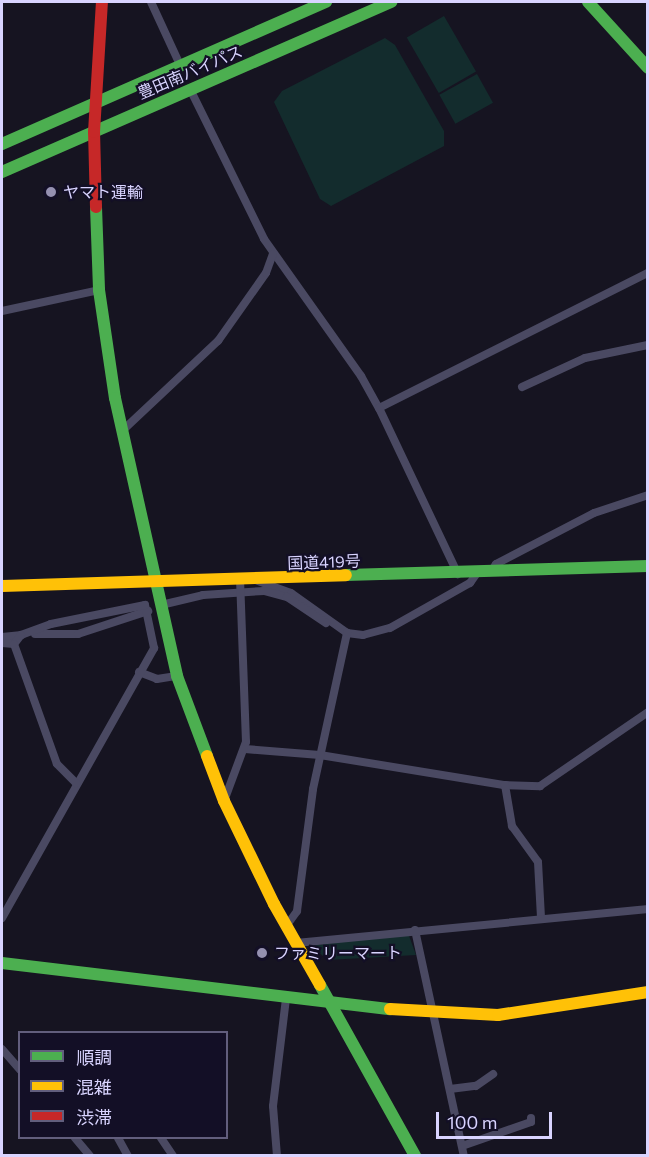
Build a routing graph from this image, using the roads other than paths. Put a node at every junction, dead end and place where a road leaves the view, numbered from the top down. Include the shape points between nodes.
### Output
1 (102, 2) edge
2 (151, 2) edge
3 (326, 2) edge
4 (392, 2) edge
5 (588, 2) edge
6 (181, 67) junction
7 (648, 68) edge
8 (190, 89) junction
9 (99, 102) junction
10 (94, 132) junction
11 (2, 144) edge
12 (2, 172) edge
13 (273, 254) junction
14 (648, 273) edge
15 (99, 290) junction
16 (2, 311) edge
17 (648, 345) edge
18 (522, 387) dead end
19 (379, 408) junction
20 (122, 431) junction
21 (648, 495) edge
22 (648, 566) edge
23 (483, 573) junction
24 (458, 574) junction
25 (257, 580) junction
26 (154, 584) junction
27 (2, 586) edge
28 (241, 586) junction
29 (161, 605) junction
30 (148, 611) junction
31 (21, 635) junction
32 (346, 636) junction
33 (2, 637) edge
34 (2, 643) edge
35 (14, 644) junction
36 (139, 672) junction
37 (177, 676) junction
38 (648, 712) edge
39 (245, 749) junction
40 (320, 755) junction
41 (76, 783) junction
42 (505, 785) junction
43 (224, 801) junction
44 (648, 909) edge
45 (541, 917) junction
46 (2, 918) edge
47 (287, 925) junction
48 (415, 930) junction
49 (296, 943) junction
50 (2, 963) edge
51 (648, 992) edge
52 (286, 998) junction
53 (328, 1003) junction
54 (435, 1014) junction
55 (2, 1048) edge
56 (18, 1068) edge
57 (493, 1074) dead end
58 (450, 1089) junction
59 (531, 1118) dead end
60 (77, 1139) edge
61 (119, 1139) edge
62 (162, 1139) edge
63 (462, 1146) junction
64 (90, 1155) edge
65 (128, 1155) edge
66 (172, 1155) edge
67 (277, 1155) edge
68 (415, 1155) edge
69 (464, 1155) edge

1 - 9 main road
2 - 6 street
3 - 6 main road, 豊田南バイパス
4 - 8 main road, 豊田南バイパス
5 - 7 main road
6 - 9 main road, 豊田南バイパス
8 - 10 main road, 豊田南バイパス
8 - 13 street
9 - 10 main road
9 - 11 main road, 豊田南バイパス
10 - 12 main road, 豊田南バイパス
10 - 15 main road
13 - 19 street via 361,376
13 - 20 street via 266,273 218,341
14 - 19 street
15 - 16 street
15 - 20 main road
17 - 18 street via 596,354
19 - 24 street
20 - 26 main road
21 - 23 street via 594,513
22 - 23 main road, 国道419号
23 - 24 main road, 国道419号
23 - 32 street via 390,628
24 - 25 main road, 国道419号
25 - 28 main road, 国道419号
25 - 32 street via 291,593
26 - 27 main road, 国道419号 via 59,582
26 - 28 main road, 国道419号
26 - 29 main road
28 - 29 street
28 - 32 street via 287,597
28 - 39 street
29 - 37 main road
30 - 31 street via 78,634
30 - 31 street via 146,605 51,624
30 - 36 street via 155,642
31 - 33 street
31 - 35 street
32 - 40 street
34 - 35 street
35 - 41 street via 57,764
36 - 37 street via 157,680
36 - 41 street
37 - 43 main road
38 - 42 street via 548,783
39 - 40 street
39 - 43 street
40 - 42 street
40 - 47 street via 297,911
41 - 46 street
42 - 45 street via 512,826 538,862
43 - 47 main road
44 - 45 street
45 - 48 street
47 - 49 main road
48 - 49 street
48 - 54 street
49 - 53 main road
50 - 52 main road
51 - 54 main road via 498,1015
52 - 53 main road
52 - 67 street via 273,1106
53 - 54 main road
53 - 68 main road
54 - 58 street
55 - 56 street
57 - 58 street via 476,1086
58 - 63 street
59 - 63 street via 531,1122
60 - 64 street
61 - 65 street
62 - 66 street
63 - 69 street

